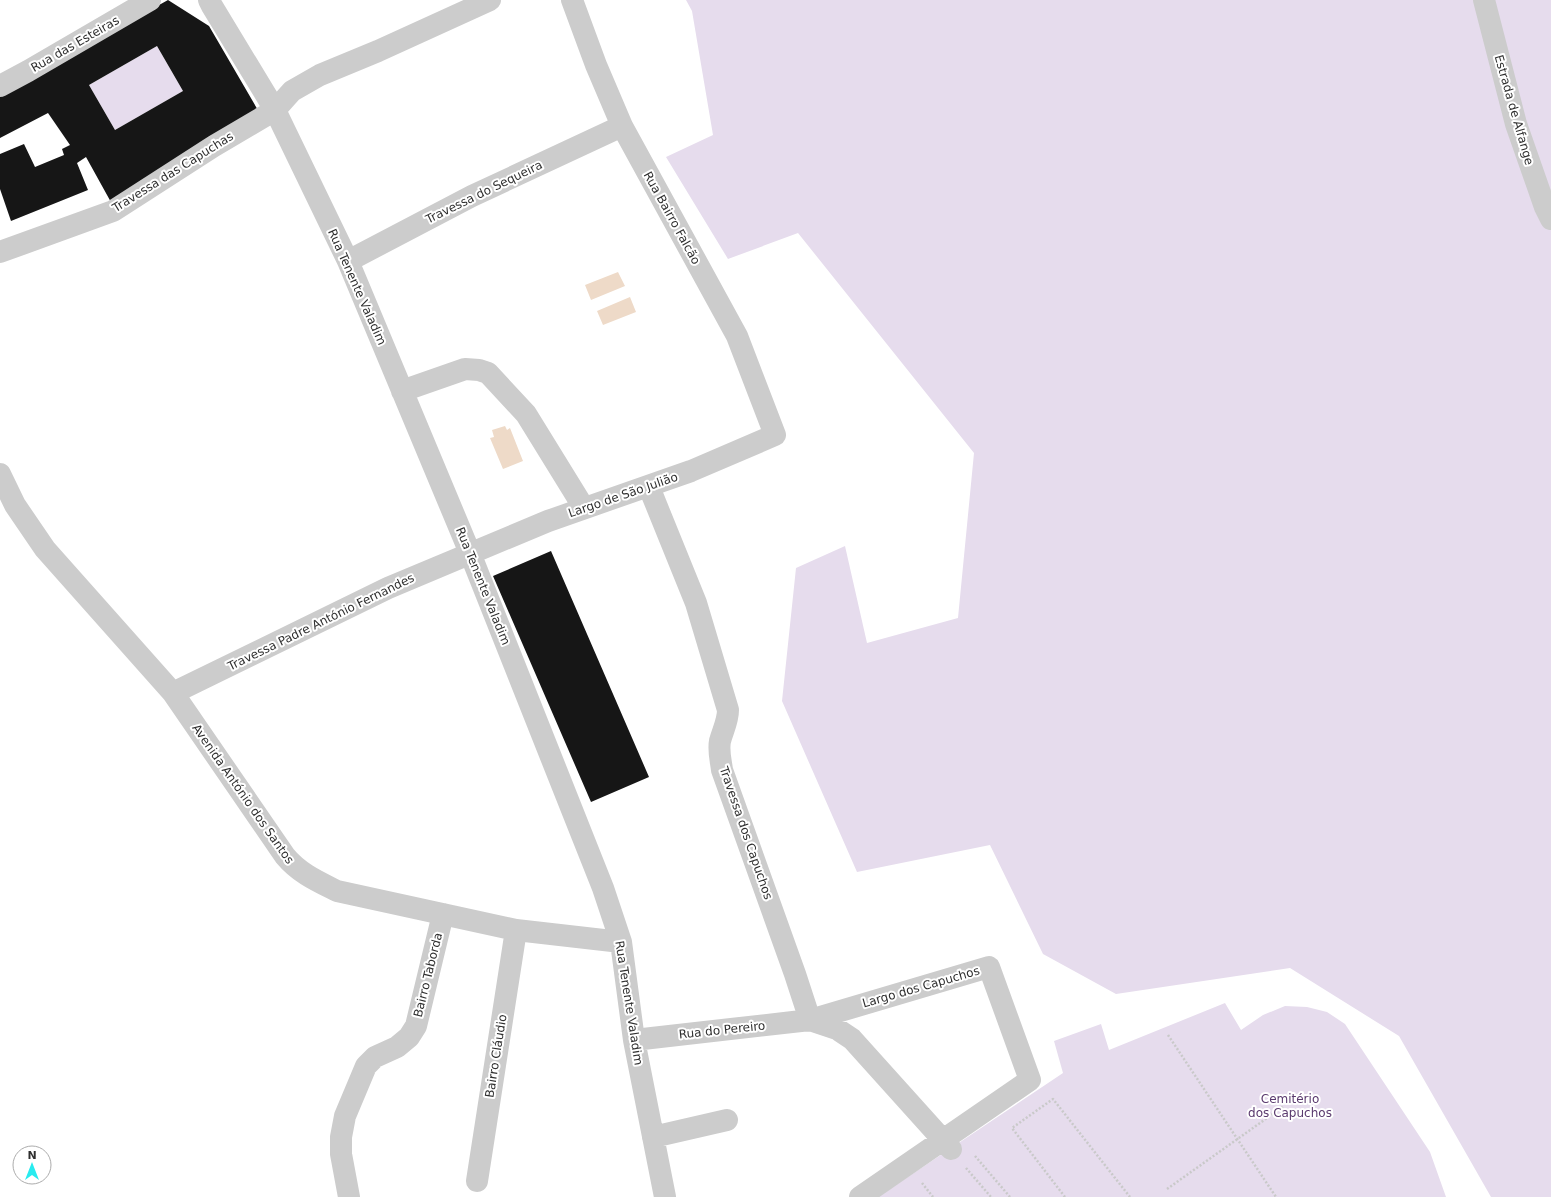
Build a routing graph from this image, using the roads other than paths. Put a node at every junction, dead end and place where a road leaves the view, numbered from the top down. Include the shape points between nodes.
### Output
1 (150, 0) edge
2 (490, 0) edge
3 (572, 0) edge
4 (1484, 0) edge
5 (204, 2) edge
6 (0, 86) edge
7 (275, 110) junction
8 (622, 126) junction
9 (1551, 218) edge
10 (0, 252) edge
11 (348, 261) junction
12 (402, 391) junction
13 (775, 435) joint
14 (0, 474) edge
15 (649, 487) junction
16 (584, 508) junction
17 (470, 553) junction
18 (173, 693) junction
19 (443, 914) junction
20 (516, 930) junction
21 (621, 942) junction
22 (810, 1020) junction
23 (634, 1040) junction
24 (726, 1120) dead end
25 (653, 1137) junction
26 (955, 1146) junction
27 (477, 1181) dead end
28 (665, 1194) edge
29 (349, 1197) edge
30 (860, 1197) edge

1 - 6 street, Rua das Esteiras
2 - 7 street, Travessa das Capuchas via 320,75 292,91
3 - 8 street, Rua Bairro Falcão
4 - 9 street, Estrada de Alfange via 1516,124
5 - 7 street, Rua Tenente Valadim
7 - 10 street, Travessa das Capuchas via 113,211
7 - 11 street, Rua Tenente Valadim
8 - 11 street, Travessa do Sequeira via 472,196
8 - 13 street, Rua Bairro Falcão via 737,336
11 - 12 street, Rua Tenente Valadim
12 - 16 street via 465,369 488,372 526,414
12 - 17 street, Rua Tenente Valadim
13 - 15 street, Largo de São Julião
14 - 18 street, Avenida António dos Santos via 14,505 45,549
15 - 16 street, Largo de São Julião
15 - 22 street, Travessa dos Capuchos via 696,603 728,710 727,723 720,741 722,770
16 - 17 street, Largo de São Julião
17 - 18 street, Travessa Padre António Fernandes via 388,588
17 - 21 street, Rua Tenente Valadim via 603,888
18 - 19 street, Avenida António dos Santos via 294,867 337,890
19 - 20 street, Avenida António dos Santos
19 - 29 street, Bairro Taborda via 416,1026 397,1047 375,1057 366,1066 345,1116 341,1154
20 - 21 street, Avenida António dos Santos
20 - 27 street, Bairro Cláudio
21 - 23 street, Rua Tenente Valadim
22 - 23 street, Rua do Pereiro
22 - 26 street via 837,1029 852,1039
22 - 26 street, Largo dos Capuchos via 989,967 1030,1080
23 - 25 street, Rua Tenente Valadim
24 - 25 street
25 - 28 street, Rua Tenente Valadim
26 - 30 street, Largo dos Capuchos

